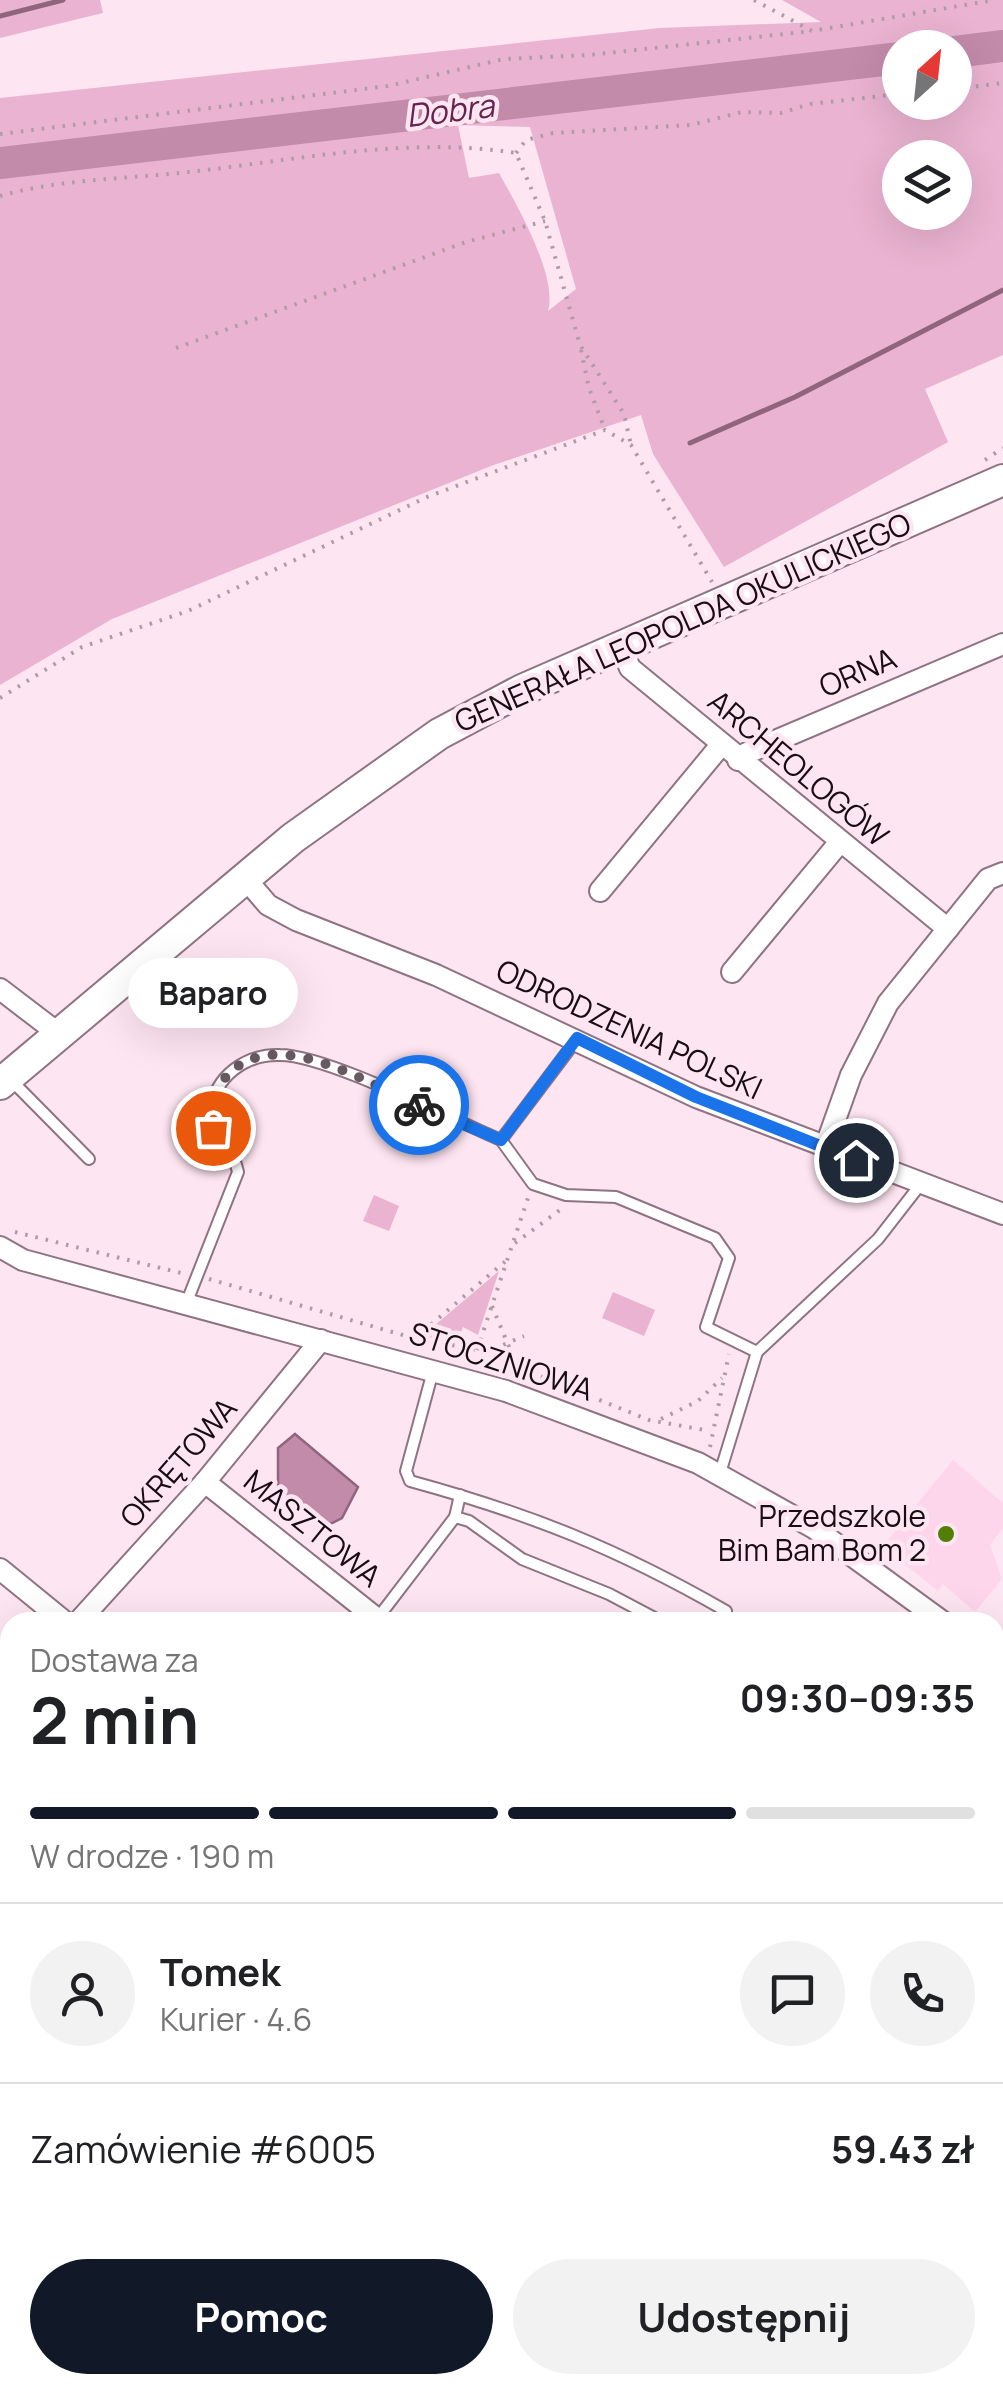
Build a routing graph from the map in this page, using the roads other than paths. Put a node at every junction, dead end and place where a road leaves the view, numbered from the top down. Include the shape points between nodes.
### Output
1 (1003, 480) edge
2 (1003, 644) edge
3 (621, 647) junction
4 (721, 745) junction
5 (738, 760) junction
6 (839, 843) junction
7 (1003, 873) edge
8 (244, 877) junction
9 (600, 891) dead end
10 (948, 930) junction
11 (732, 972) dead end
12 (0, 989) edge
13 (59, 1034) junction
14 (577, 1038) junction
15 (4, 1080) edge
16 (501, 1140) junction
17 (824, 1148) junction
18 (89, 1159) dead end
19 (920, 1185) junction
20 (1003, 1214) edge
21 (1, 1242) edge
22 (186, 1304) junction
23 (321, 1340) junction
24 (757, 1352) junction
25 (433, 1370) junction
26 (722, 1468) junction
27 (205, 1482) junction
28 (460, 1495) junction
29 (455, 1517) junction
30 (0, 1570) edge
31 (52, 1612) edge
32 (87, 1612) edge
33 (368, 1612) edge
34 (386, 1612) edge
35 (643, 1612) edge
36 (725, 1612) edge
37 (929, 1612) edge

1 - 3 street, GENERAŁA LEOPOLDA OKULICKIEGO
2 - 5 street, ORNA
3 - 4 street, ARCHEOLOGÓW via 630,668
3 - 8 street, GENERAŁA LEOPOLDA OKULICKIEGO via 439,734
4 - 5 street, ARCHEOLOGÓW
4 - 9 street
5 - 6 street, ARCHEOLOGÓW
6 - 10 street, ARCHEOLOGÓW
6 - 11 street
7 - 10 street via 988,880
8 - 13 street, GENERAŁA LEOPOLDA OKULICKIEGO
8 - 14 street, ODRODZENIA POLSKI via 268,905 296,920
10 - 17 street via 878,1020
12 - 13 street
13 - 15 street, GENERAŁA LEOPOLDA OKULICKIEGO
14 - 16 lane
14 - 17 street, ODRODZENIA POLSKI via 696,1097
15 - 18 lane
16 - 22 lane via 312,1061 280,1054 248,1061 225,1078 214,1097 213,1128 238,1172
16 - 24 lane via 533,1184 566,1195 616,1197 716,1238 730,1258 706,1326
17 - 19 street, ODRODZENIA POLSKI
19 - 20 street, ODRODZENIA POLSKI
19 - 24 lane via 878,1239
21 - 22 street, STOCZNIOWA via 23,1260
22 - 23 street, STOCZNIOWA
23 - 25 street, STOCZNIOWA
23 - 27 street, OKRĘTOWA
24 - 26 lane
25 - 26 street, STOCZNIOWA
25 - 28 lane via 406,1471 410,1481
26 - 37 street, STOCZNIOWA
27 - 32 street, OKRĘTOWA
27 - 33 street, MASZTOWA
28 - 29 lane
28 - 36 lane via 635,1559
29 - 34 lane
29 - 35 lane via 522,1560
30 - 31 street

